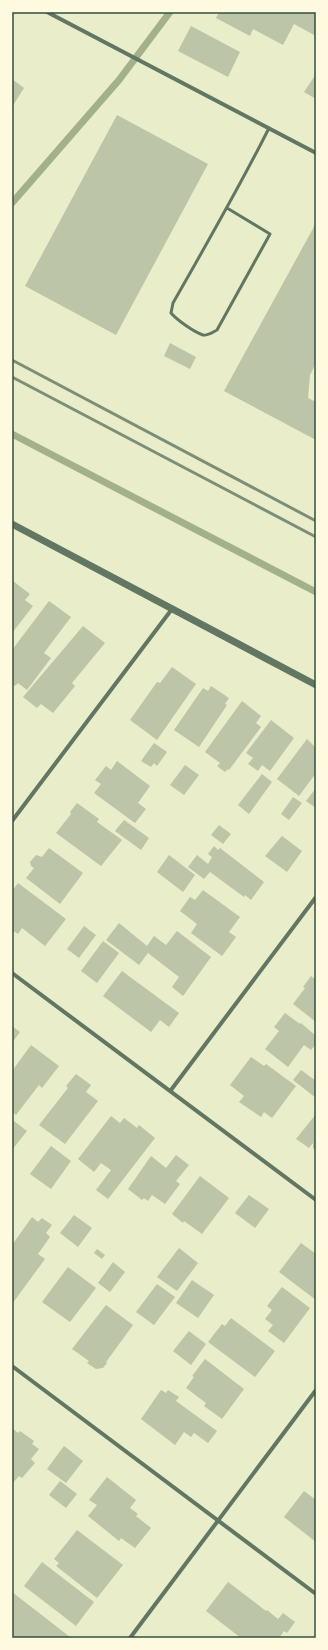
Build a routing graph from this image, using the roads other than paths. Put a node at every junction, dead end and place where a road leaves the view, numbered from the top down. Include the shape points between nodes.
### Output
1 (47, 12) edge
2 (269, 128) junction
3 (316, 153) edge
4 (227, 208) junction
5 (12, 524) edge
6 (172, 609) junction
7 (316, 685) edge
8 (12, 821) edge
9 (316, 897) edge
10 (12, 972) edge
11 (171, 1090) junction
12 (316, 1200) edge
13 (12, 1366) edge
14 (316, 1390) edge
15 (219, 1521) junction
16 (316, 1594) edge
17 (130, 1638) edge

1 - 2 street
2 - 3 street
2 - 4 lane
4 - 4 lane via 173,303 171,313 176,319 204,335 218,330 270,234
5 - 6 street
6 - 7 street
6 - 8 street
9 - 11 street
10 - 11 street
11 - 12 street
13 - 15 street
14 - 15 street
15 - 16 street
15 - 17 street

